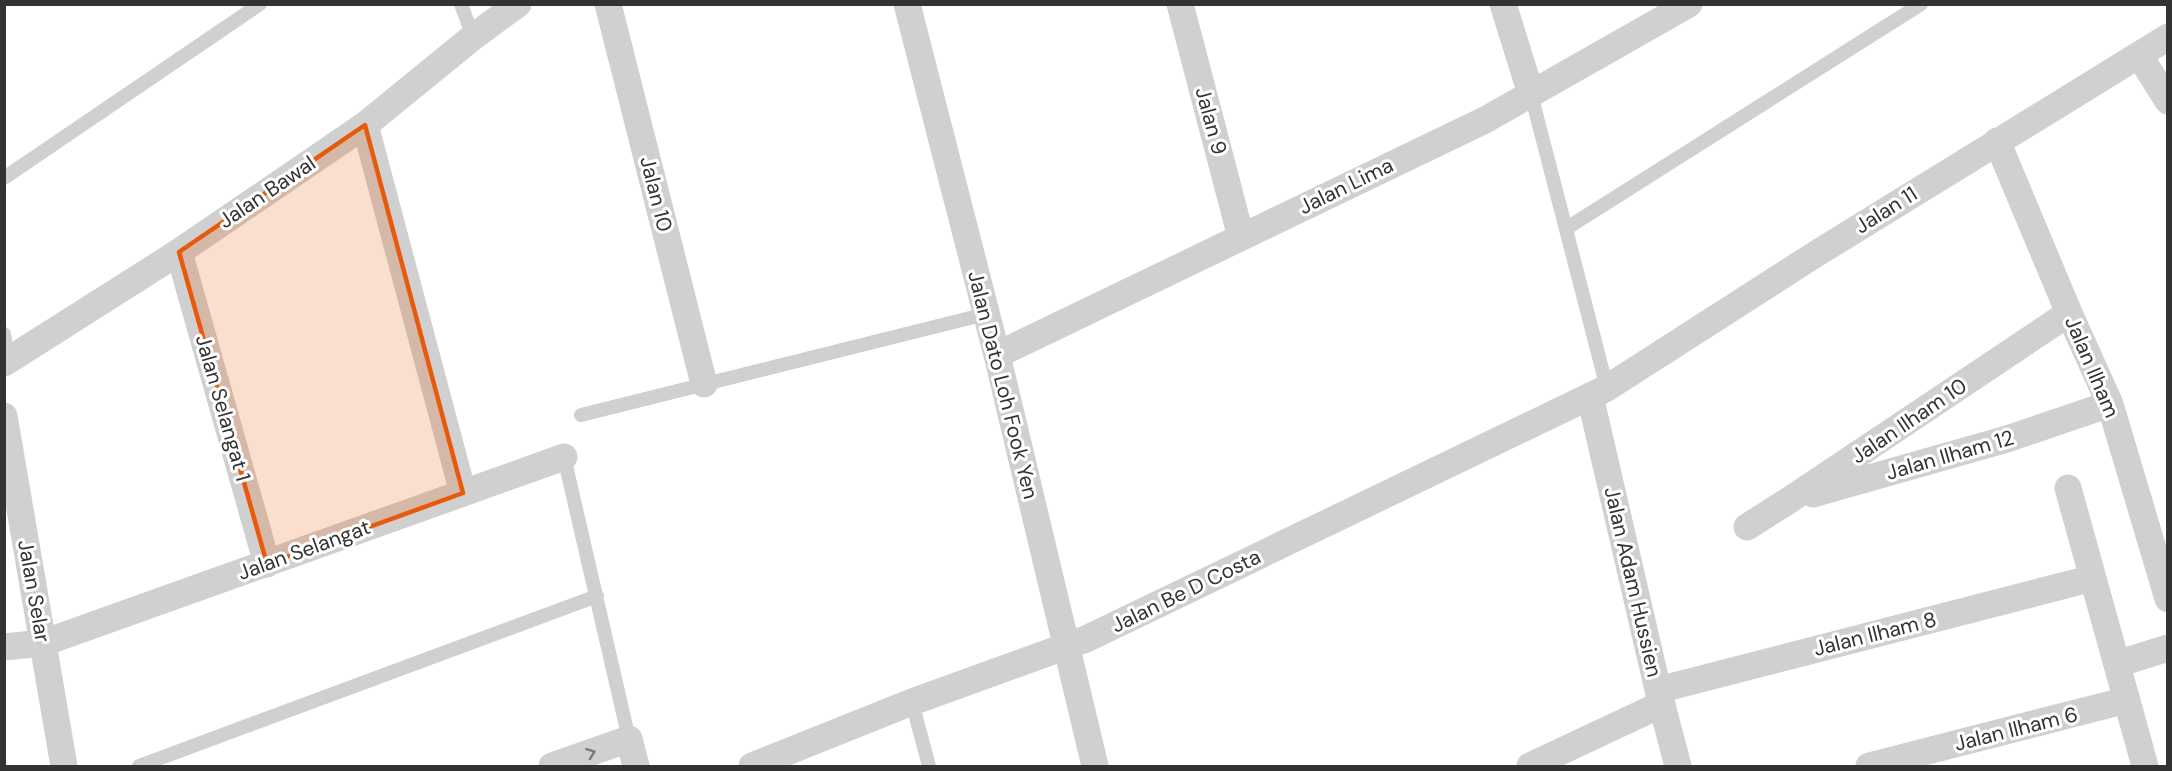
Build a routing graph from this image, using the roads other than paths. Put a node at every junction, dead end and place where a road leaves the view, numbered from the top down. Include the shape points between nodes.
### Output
1 (260, 4) edge
2 (461, 4) edge
3 (518, 4) edge
4 (608, 4) edge
5 (907, 4) edge
6 (1180, 4) edge
7 (1503, 4) edge
8 (1689, 4) edge
9 (1921, 4) edge
10 (473, 37) junction
11 (2168, 37) edge
12 (2139, 55) junction
13 (1531, 94) junction
14 (2168, 101) edge
15 (365, 125) junction
16 (1997, 141) junction
17 (4, 178) edge
18 (1567, 228) junction
19 (1241, 237) junction
20 (179, 252) junction
21 (2069, 313) junction
22 (986, 314) junction
23 (6, 352) edge
24 (997, 356) junction
25 (704, 384) junction
26 (1599, 392) junction
27 (2110, 404) junction
28 (581, 415) dead end
29 (4, 416) edge
30 (564, 457) joint
31 (2068, 488) dead end
32 (463, 493) junction
33 (1788, 501) junction
34 (1747, 527) dead end
35 (267, 564) junction
36 (2093, 578) junction
37 (597, 596) junction
38 (2168, 598) edge
39 (43, 643) junction
40 (1065, 646) junction
41 (4, 647) edge
42 (2168, 648) edge
43 (2117, 664) junction
44 (1660, 697) junction
45 (2127, 700) junction
46 (912, 702) junction
47 (630, 739) junction
48 (793, 759) edge
49 (64, 766) edge
50 (139, 766) edge
51 (552, 766) edge
52 (636, 766) edge
53 (752, 766) edge
54 (929, 766) edge
55 (1095, 766) edge
56 (1530, 766) edge
57 (1678, 766) edge
58 (1869, 766) edge
59 (2145, 766) edge

1 - 17 lane
2 - 10 lane
3 - 10 street, Jalan Bawal
4 - 25 street, Jalan 10
5 - 22 street, Jalan Dato Loh Fook Yen
6 - 19 street, Jalan 9
7 - 13 street
8 - 13 street, Jalan Lima
9 - 18 lane
10 - 15 street, Jalan Bawal
11 - 12 street, Jalan 11
12 - 14 street
12 - 16 street, Jalan 11
13 - 18 lane
13 - 19 street, Jalan Lima
15 - 20 street, Jalan Bawal
15 - 32 street
16 - 21 street, Jalan Ilham
16 - 26 street, Jalan 11
18 - 26 lane
19 - 24 street, Jalan Lima
20 - 23 street, Jalan Bawal
20 - 35 street, Jalan Selangat 1
21 - 27 street, Jalan Ilham
21 - 33 street, Jalan Ilham 10
22 - 24 street, Jalan Dato Loh Fook Yen
22 - 25 lane
24 - 40 street, Jalan Dato Loh Fook Yen
25 - 28 lane
26 - 40 street, Jalan Be D Costa
26 - 44 street, Jalan Adam Hussien
27 - 33 street, Jalan Ilham 12 via 2007,439
27 - 38 street, Jalan Ilham
29 - 39 street, Jalan Selar
30 - 32 street, Jalan Selangat
30 - 37 lane
31 - 36 street
32 - 35 street, Jalan Selangat
33 - 34 street, Jalan Ilham 10
35 - 39 street, Jalan Selangat
36 - 43 street
36 - 44 street, Jalan Ilham 8
37 - 47 lane
37 - 50 lane
39 - 41 street, Jalan Selangat
39 - 49 street, Jalan Selar
40 - 46 street, Jalan Be D Costa
40 - 55 street, Jalan Dato Loh Fook Yen
42 - 43 street
43 - 45 street
44 - 56 street, Jalan Ilham 8
44 - 57 street, Jalan Adam Hussien
45 - 58 street, Jalan Ilham 6
45 - 59 street
46 - 48 street, Jalan Be D Costa
46 - 54 lane
51 -> 47 street
47 - 52 street
48 - 53 street, Jalan Be D Costa

